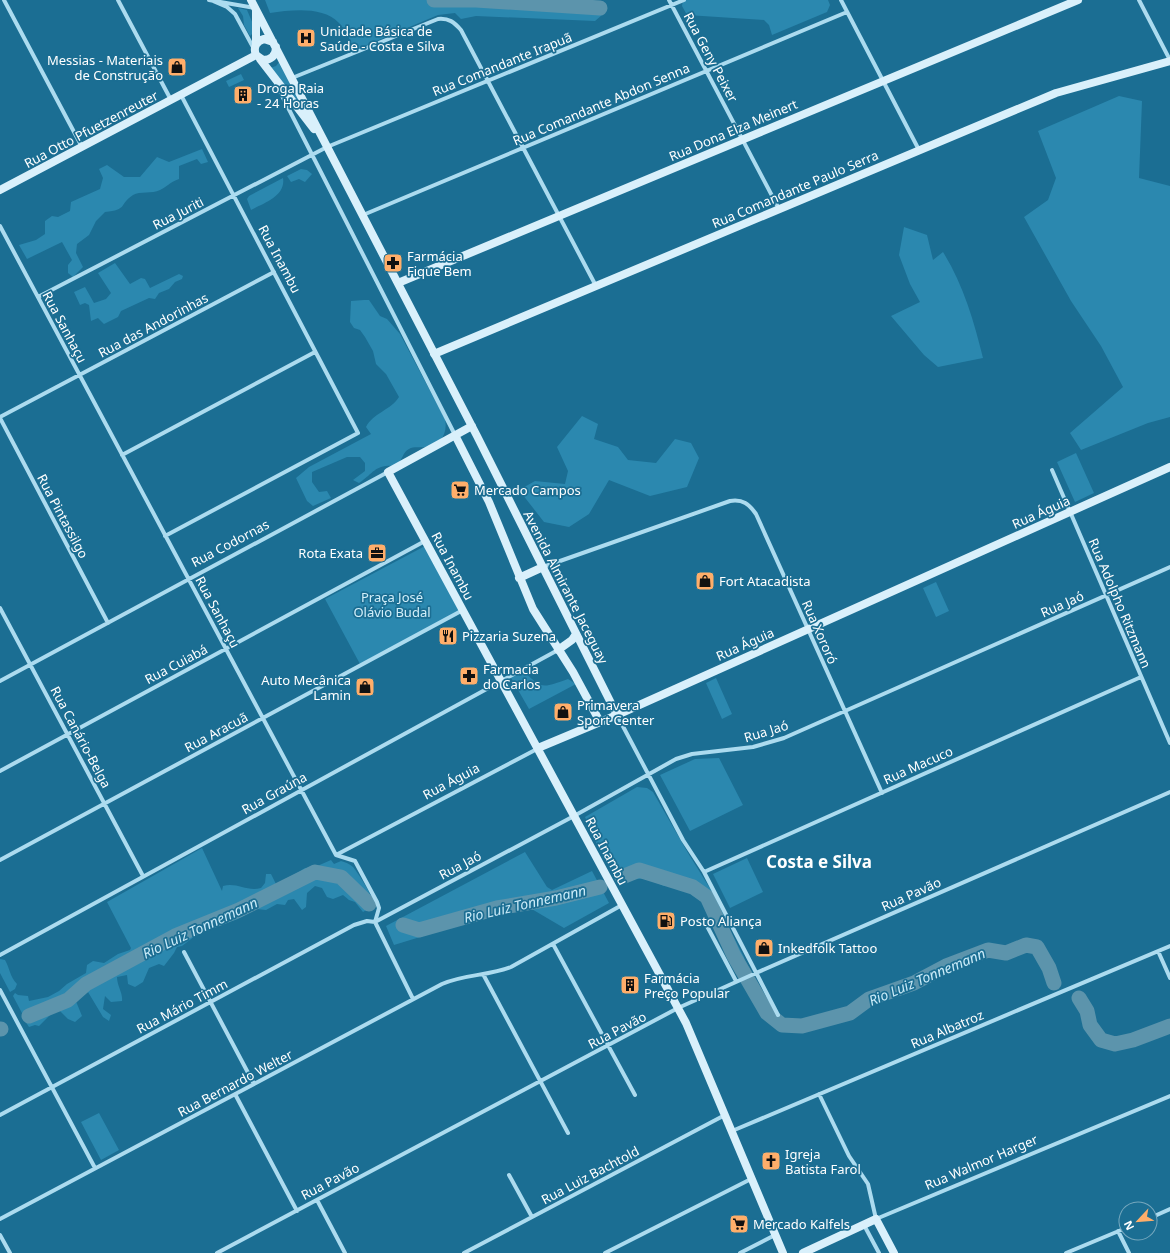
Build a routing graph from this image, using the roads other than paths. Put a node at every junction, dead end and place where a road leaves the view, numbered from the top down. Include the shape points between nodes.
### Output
1 (4, 0) edge
2 (118, 0) edge
3 (252, 0) edge
4 (670, 0) edge
5 (684, 0) edge
6 (841, 0) edge
7 (1078, 0) edge
8 (1139, 0) edge
9 (211, 1) edge
10 (672, 5) junction
11 (256, 8) junction
12 (847, 12) junction
13 (274, 45) junction
14 (257, 52) junction
15 (1170, 60) edge
16 (706, 71) junction
17 (270, 73) junction
18 (292, 78) junction
19 (488, 81) junction
20 (883, 81) junction
21 (181, 95) junction
22 (171, 100) junction
23 (742, 140) junction
24 (82, 147) junction
25 (327, 147) junction
26 (523, 148) junction
27 (919, 150) junction
28 (312, 155) junction
29 (0, 190) edge
30 (233, 196) junction
31 (779, 209) junction
32 (362, 215) junction
33 (559, 216) junction
34 (0, 226) edge
35 (274, 272) junction
36 (398, 283) junction
37 (596, 286) junction
38 (38, 297) junction
39 (315, 352) junction
40 (434, 354) junction
41 (80, 375) junction
42 (0, 417) edge
43 (472, 426) junction
44 (455, 435) junction
45 (122, 455) junction
46 (1170, 467) edge
47 (1052, 470) dead end
48 (388, 472) junction
49 (1070, 512) junction
50 (166, 536) junction
51 (425, 541) junction
52 (543, 567) junction
53 (1170, 567) edge
54 (519, 578) junction
55 (189, 579) junction
56 (1106, 595) junction
57 (0, 608) edge
58 (463, 610) junction
59 (108, 622) junction
60 (808, 630) junction
61 (576, 634) junction
62 (226, 648) junction
63 (558, 650) junction
64 (30, 664) junction
65 (1141, 677) junction
66 (0, 680) edge
67 (501, 680) junction
68 (844, 711) junction
69 (618, 715) junction
70 (263, 718) junction
71 (600, 722) junction
72 (67, 734) junction
73 (1170, 744) edge
74 (538, 748) junction
75 (0, 771) edge
76 (648, 774) junction
77 (301, 790) junction
78 (1170, 792) edge
79 (882, 793) junction
80 (105, 804) junction
81 (574, 816) junction
82 (336, 855) junction
83 (0, 860) edge
84 (704, 872) junction
85 (144, 876) junction
86 (623, 905) junction
87 (375, 922) junction
88 (707, 926) dead end
89 (553, 944) junction
90 (1170, 946) edge
91 (1158, 951) junction
92 (184, 952) dead end
93 (0, 955) edge
94 (754, 973) junction
95 (483, 974) junction
96 (1170, 978) edge
97 (736, 981) junction
98 (0, 990) edge
99 (413, 999) junction
100 (210, 1002) junction
101 (678, 1008) junction
102 (778, 1015) dead end
103 (608, 1046) junction
104 (540, 1082) junction
105 (254, 1084) junction
106 (52, 1087) junction
107 (235, 1094) junction
108 (819, 1094) junction
109 (635, 1095) dead end
110 (1170, 1096) edge
111 (0, 1115) edge
112 (726, 1115) junction
113 (732, 1131) junction
114 (568, 1133) dead end
115 (95, 1168) junction
116 (510, 1175) dead end
117 (752, 1178) junction
118 (316, 1200) junction
119 (1170, 1209) edge
120 (297, 1210) junction
121 (1158, 1214) edge
122 (532, 1217) junction
123 (0, 1219) edge
124 (876, 1220) junction
125 (864, 1225) junction
126 (1118, 1231) edge
127 (0, 1235) edge
128 (776, 1235) junction
129 (1123, 1241) edge
130 (467, 1252) edge
131 (10, 1253) edge
132 (217, 1253) edge
133 (345, 1253) edge
134 (605, 1253) edge
135 (740, 1253) edge
136 (784, 1253) edge
137 (803, 1253) edge
138 (879, 1253) edge
139 (894, 1253) edge
140 (1066, 1253) edge
141 (1129, 1253) edge

1 - 24 street
2 - 22 street
3 - 11 street, Avenida Almirante Jaceguay
4 - 10 street, Rua Geny Peixer
5 - 10 street, Rua Comandante Irapuã
6 - 12 street
7 - 20 street, Rua Dona Elza Meinert
8 - 15 street
9 - 11 street
9 - 14 street, Avenida Almirante Jaceguay via 235,14
10 - 16 street, Rua Geny Peixer
10 - 19 street, Rua Comandante Irapuã
11 - 13 street, Avenida Almirante Jaceguay
11 - 14 street
12 - 16 street, Rua Comandante Abdon Senna
12 - 20 street
13 - 14 street via 264,39
13 - 14 street, Rua Otto Pfuetzenreuter via 273,57 267,60
13 - 18 street, Avenida Almirante Jaceguay
14 - 17 street, Avenida Almirante Jaceguay
14 - 21 street, Rua Otto Pfuetzenreuter
15 - 27 street, Rua Comandante Paulo Serra via 1056,93
16 - 23 street, Rua Geny Peixer
16 - 26 street, Rua Comandante Abdon Senna
17 - 25 street, Avenida Almirante Jaceguay
17 - 28 street, Avenida Almirante Jaceguay
18 - 19 street via 438,19 450,20 461,30
18 - 25 street, Avenida Almirante Jaceguay
19 - 25 street, Rua Comandante Irapuã
19 - 26 street
20 - 23 street, Rua Dona Elza Meinert
20 - 27 street
21 - 22 street, Rua Otto Pfuetzenreuter
21 - 30 street, Rua Inambu
22 - 24 street, Rua Otto Pfuetzenreuter
23 - 31 street, Rua Geny Peixer
23 - 33 street, Rua Dona Elza Meinert
24 - 29 street, Rua Otto Pfuetzenreuter
25 - 28 street, Rua Juriti
25 - 32 street, Avenida Almirante Jaceguay
26 - 32 street, Rua Comandante Abdon Senna
26 - 33 street
27 - 31 street, Rua Comandante Paulo Serra
28 - 30 street, Rua Juriti
28 - 44 street, Avenida Almirante Jaceguay
30 - 35 street, Rua Inambu
30 - 38 street, Rua Juriti
31 - 37 street, Rua Comandante Paulo Serra
32 - 36 street, Avenida Almirante Jaceguay
33 - 36 street, Rua Dona Elza Meinert
33 - 37 street
34 - 38 street, Rua Sanhaçu
35 - 39 street, Rua Inambu
35 - 41 street, Rua das Andorinhas
36 - 40 street, Avenida Almirante Jaceguay
37 - 40 street, Rua Comandante Paulo Serra
38 - 41 street, Rua Sanhaçu
39 - 45 street
39 - 50 street, Rua Inambu via 358,433
40 - 43 street, Avenida Almirante Jaceguay
41 - 42 street, Rua das Andorinhas
41 - 45 street, Rua Sanhaçu
42 - 59 street, Rua Pintassilgo
43 - 44 street, Rua Codornas
43 - 52 street, Avenida Almirante Jaceguay
44 - 48 street, Rua Codornas
44 - 54 street, Avenida Almirante Jaceguay via 489,502
45 - 50 street, Rua Sanhaçu
46 - 49 street, Rua Águia
47 - 49 street, Rua Adolpho Ritzmann
48 - 51 street, Rua Inambu
48 - 55 street, Rua Codornas
49 - 56 street, Rua Adolpho Ritzmann
49 - 60 street, Rua Águia
50 - 55 street, Rua Sanhaçu
51 - 58 street, Rua Inambu
51 - 62 street, Rua Cuiabá
52 - 54 street
52 - 60 street, Rua Xororó via 730,501 742,501 756,514
52 - 61 street, Avenida Almirante Jaceguay
53 - 56 street, Rua Jaó
54 - 63 street, Avenida Almirante Jaceguay via 533,609
55 - 59 street, Rua Codornas
55 - 62 street, Rua Sanhaçu
56 - 65 street, Rua Adolpho Ritzmann
56 - 68 street, Rua Jaó
57 - 64 street, Rua Canário-Belga
58 - 67 street, Rua Inambu
58 - 70 street, Rua Aracuã
59 - 64 street, Rua Codornas
60 - 68 street, Rua Xororó
60 - 69 street, Rua Águia
61 - 63 street
61 - 69 street, Avenida Almirante Jaceguay
62 - 70 street, Rua Sanhaçu
62 - 72 street, Rua Cuiabá
63 - 67 street, Rua Graúna
63 - 71 street, Avenida Almirante Jaceguay
64 - 66 street, Rua Codornas
64 - 72 street, Rua Canário-Belga
65 - 73 street, Rua Adolpho Ritzmann
65 - 79 street, Rua Macuco
67 - 74 street, Rua Inambu
67 - 77 street, Rua Graúna
68 - 76 street, Rua Jaó via 769,743 684,755
68 - 79 street, Rua Xororó
69 - 71 street, Rua Águia
69 - 76 street, Avenida Almirante Jaceguay
70 - 77 street, Rua Sanhaçu
70 - 80 street, Rua Aracuã
71 - 74 street, Rua Águia
72 - 75 street, Rua Cuiabá
72 - 80 street, Rua Canário-Belga
74 - 81 street, Rua Inambu
74 - 82 street, Rua Águia
76 - 81 street, Rua Jaó
76 - 84 street, Avenida Almirante Jaceguay via 683,840
77 - 82 street, Rua Sanhaçu
77 - 85 street, Rua Graúna
78 - 94 street, Rua Pavão
79 - 84 street, Rua Macuco
80 - 83 street, Rua Aracuã
80 - 85 street, Rua Canário-Belga
81 - 86 street, Rua Inambu
81 - 87 street, Rua Jaó
82 - 87 street via 350,858 360,867 377,902 378,913
84 - 94 street, Avenida Almirante Jaceguay
85 - 93 street, Rua Graúna
86 - 89 street
86 - 101 street, Rua Inambu
87 - 99 street
87 - 100 street, Rua Mário Timm via 367,921 354,925
88 - 97 street
89 - 95 street via 511,967
89 - 103 street
90 - 91 street, Rua Albatroz
91 - 96 street
91 - 108 street, Rua Albatroz
92 - 100 street
94 - 97 street, Rua Pavão
94 - 102 street, Avenida Almirante Jaceguay
95 - 99 street, Rua Bernardo Welter via 452,979
95 - 104 street
97 - 101 street, Rua Pavão
98 - 106 street
99 - 105 street, Rua Bernardo Welter
100 - 105 street
100 - 106 street, Rua Mário Timm
101 - 103 street, Rua Pavão
101 - 112 street, Rua Inambu
103 - 104 street, Rua Pavão
103 - 109 street
104 - 114 street
104 - 118 street, Rua Pavão
105 - 107 street, Rua Bernardo Welter
106 - 111 street, Rua Mário Timm
106 - 115 street
107 - 115 street, Rua Bernardo Welter
107 - 120 street
108 - 113 street, Rua Albatroz
108 - 124 street via 845,1150 868,1184
110 - 124 street, Rua Walmor Harger
112 - 113 street, Rua Inambu
112 - 122 street, Rua Luiz Bachtold
113 - 117 street, Rua Inambu
115 - 123 street, Rua Bernardo Welter
116 - 122 street
117 - 128 street, Rua Inambu
117 - 134 street
118 - 120 street, Rua Pavão
118 - 133 street
119 - 121 street
120 - 132 street, Rua Pavão
122 - 130 street, Rua Luiz Bachtold
124 - 125 street, Rua Walmor Harger
124 - 139 street
125 - 137 street, Rua Walmor Harger
125 - 138 street
126 - 140 street
127 - 131 street
128 - 135 street
128 - 136 street, Rua Inambu
129 - 141 street

